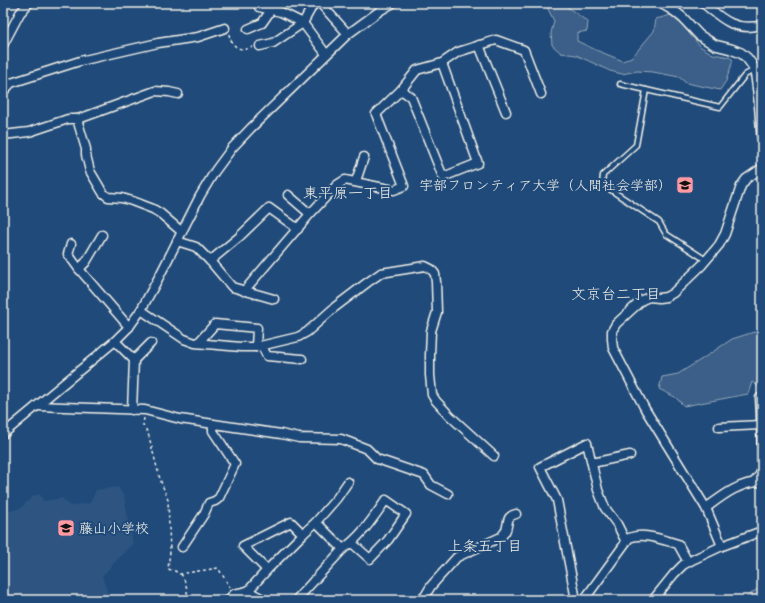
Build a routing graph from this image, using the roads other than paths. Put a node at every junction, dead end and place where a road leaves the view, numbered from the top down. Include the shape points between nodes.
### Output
1 (29, 3) edge
2 (314, 3) edge
3 (320, 3) edge
4 (393, 3) edge
5 (661, 3) edge
6 (703, 3) edge
7 (260, 7) dead end
8 (271, 10) junction
9 (303, 23) junction
10 (762, 25) edge
11 (225, 28) road end
12 (248, 29) dead end
13 (348, 34) junction
14 (3, 45) edge
15 (479, 45) junction
16 (260, 46) road end
17 (326, 54) junction
18 (442, 63) junction
19 (758, 68) edge
20 (620, 84) dead end
21 (401, 90) junction
22 (646, 90) junction
23 (3, 92) edge
24 (178, 94) dead end
25 (541, 94) dead end
26 (506, 112) dead end
27 (77, 119) junction
28 (3, 135) edge
29 (762, 137) edge
30 (364, 157) dead end
31 (762, 168) edge
32 (356, 181) junction
33 (288, 195) dead end
34 (310, 214) junction
35 (298, 229) junction
36 (182, 232) junction
37 (102, 235) dead end
38 (178, 241) junction
39 (71, 244) dead end
40 (706, 260) junction
41 (210, 261) junction
42 (79, 269) junction
43 (244, 291) junction
44 (274, 299) dead end
45 (141, 310) junction
46 (129, 327) junction
47 (116, 341) junction
48 (150, 343) dead end
49 (198, 343) junction
50 (259, 346) junction
51 (302, 359) dead end
52 (134, 360) junction
53 (760, 398) dead end
54 (37, 406) junction
55 (132, 410) junction
56 (213, 424) junction
57 (762, 425) edge
58 (719, 427) dead end
59 (3, 434) edge
60 (630, 455) dead end
61 (494, 456) dead end
62 (592, 463) junction
63 (348, 482) dead end
64 (759, 482) edge
65 (448, 494) dead end
66 (706, 508) junction
67 (516, 514) dead end
68 (316, 522) junction
69 (762, 531) edge
70 (303, 534) junction
71 (626, 542) junction
72 (352, 543) junction
73 (722, 546) junction
74 (182, 547) dead end
75 (343, 549) junction
76 (688, 562) junction
77 (267, 570) junction
78 (248, 591) junction
79 (425, 599) edge
80 (228, 600) edge
81 (265, 600) edge
82 (296, 600) edge
83 (576, 600) edge
84 (584, 600) edge
85 (653, 600) edge

1 - 14 street via 20,13
2 - 9 street
3 - 13 street
4 - 13 street
5 - 19 street via 683,18 699,35 715,45 741,53
6 - 10 street via 721,19 733,25
7 - 8 street
8 - 9 street
8 - 12 street via 262,23
9 - 16 street via 273,43
9 - 17 street
11 - 23 street via 198,37 158,43 80,61 11,83
13 - 17 street
15 - 18 street via 458,52
15 - 25 street via 496,40 524,50
15 - 26 street
17 - 36 street via 232,148 207,184
18 - 21 street via 417,70
18 - 21 street via 478,163 443,177 411,97
19 - 22 lane via 745,75 720,107
19 - 29 street
20 - 22 lane
21 - 32 street via 376,114 404,186 394,190
22 - 40 lane via 636,145 603,175 602,184 659,222 666,234
24 - 27 street via 155,91
27 - 28 street via 68,119 28,132
27 - 36 street via 90,171 103,193 108,197 143,204 162,214
30 - 32 street
31 - 40 street via 746,179 741,186 725,234
32 - 34 street via 345,180 337,185
33 - 34 street
34 - 35 street
35 - 41 street via 269,208
35 - 43 street
36 - 38 street
37 - 42 street
38 - 41 street via 196,247
38 - 45 street
39 - 42 street via 68,254
40 - 66 street via 673,293 666,297 649,297 642,300 616,324 612,331 612,339 613,348 645,409
41 - 43 street via 232,287
42 - 46 street
43 - 44 street
45 - 46 street
45 - 49 street via 184,338
46 - 47 street
47 - 52 street
47 - 54 street
48 - 52 street
49 - 50 street
49 - 50 street via 215,324 257,328
50 - 51 street via 267,356
50 - 61 street via 298,337 307,332 335,307 381,273 425,266 431,268 436,282 436,312 431,331 430,355 432,395 450,416
52 - 55 street
53 - 57 street
54 - 55 street
54 - 59 street
55 - 56 street via 145,410
56 - 65 street via 299,438 341,439 367,449 377,459 424,475 431,486
56 - 74 street via 213,431 236,464 219,498 209,503
57 - 58 street
57 - 64 street via 762,464
60 - 62 street
62 - 71 street via 605,508
62 - 83 street via 587,443 540,467 557,500
63 - 68 street
64 - 66 street via 740,486
66 - 73 street
67 - 79 street via 509,517 505,533 501,537 457,557 431,586
68 - 70 street
68 - 75 street
69 - 73 street
70 - 77 street
70 - 77 street via 291,522 243,546
71 - 76 street via 629,538 643,535 678,544
71 - 84 street
72 - 72 street via 386,500 406,514 388,540 370,559
72 - 75 street
73 - 76 street
75 - 82 street
76 - 85 street via 674,574
77 - 78 street
78 - 80 street via 234,594
78 - 81 street

